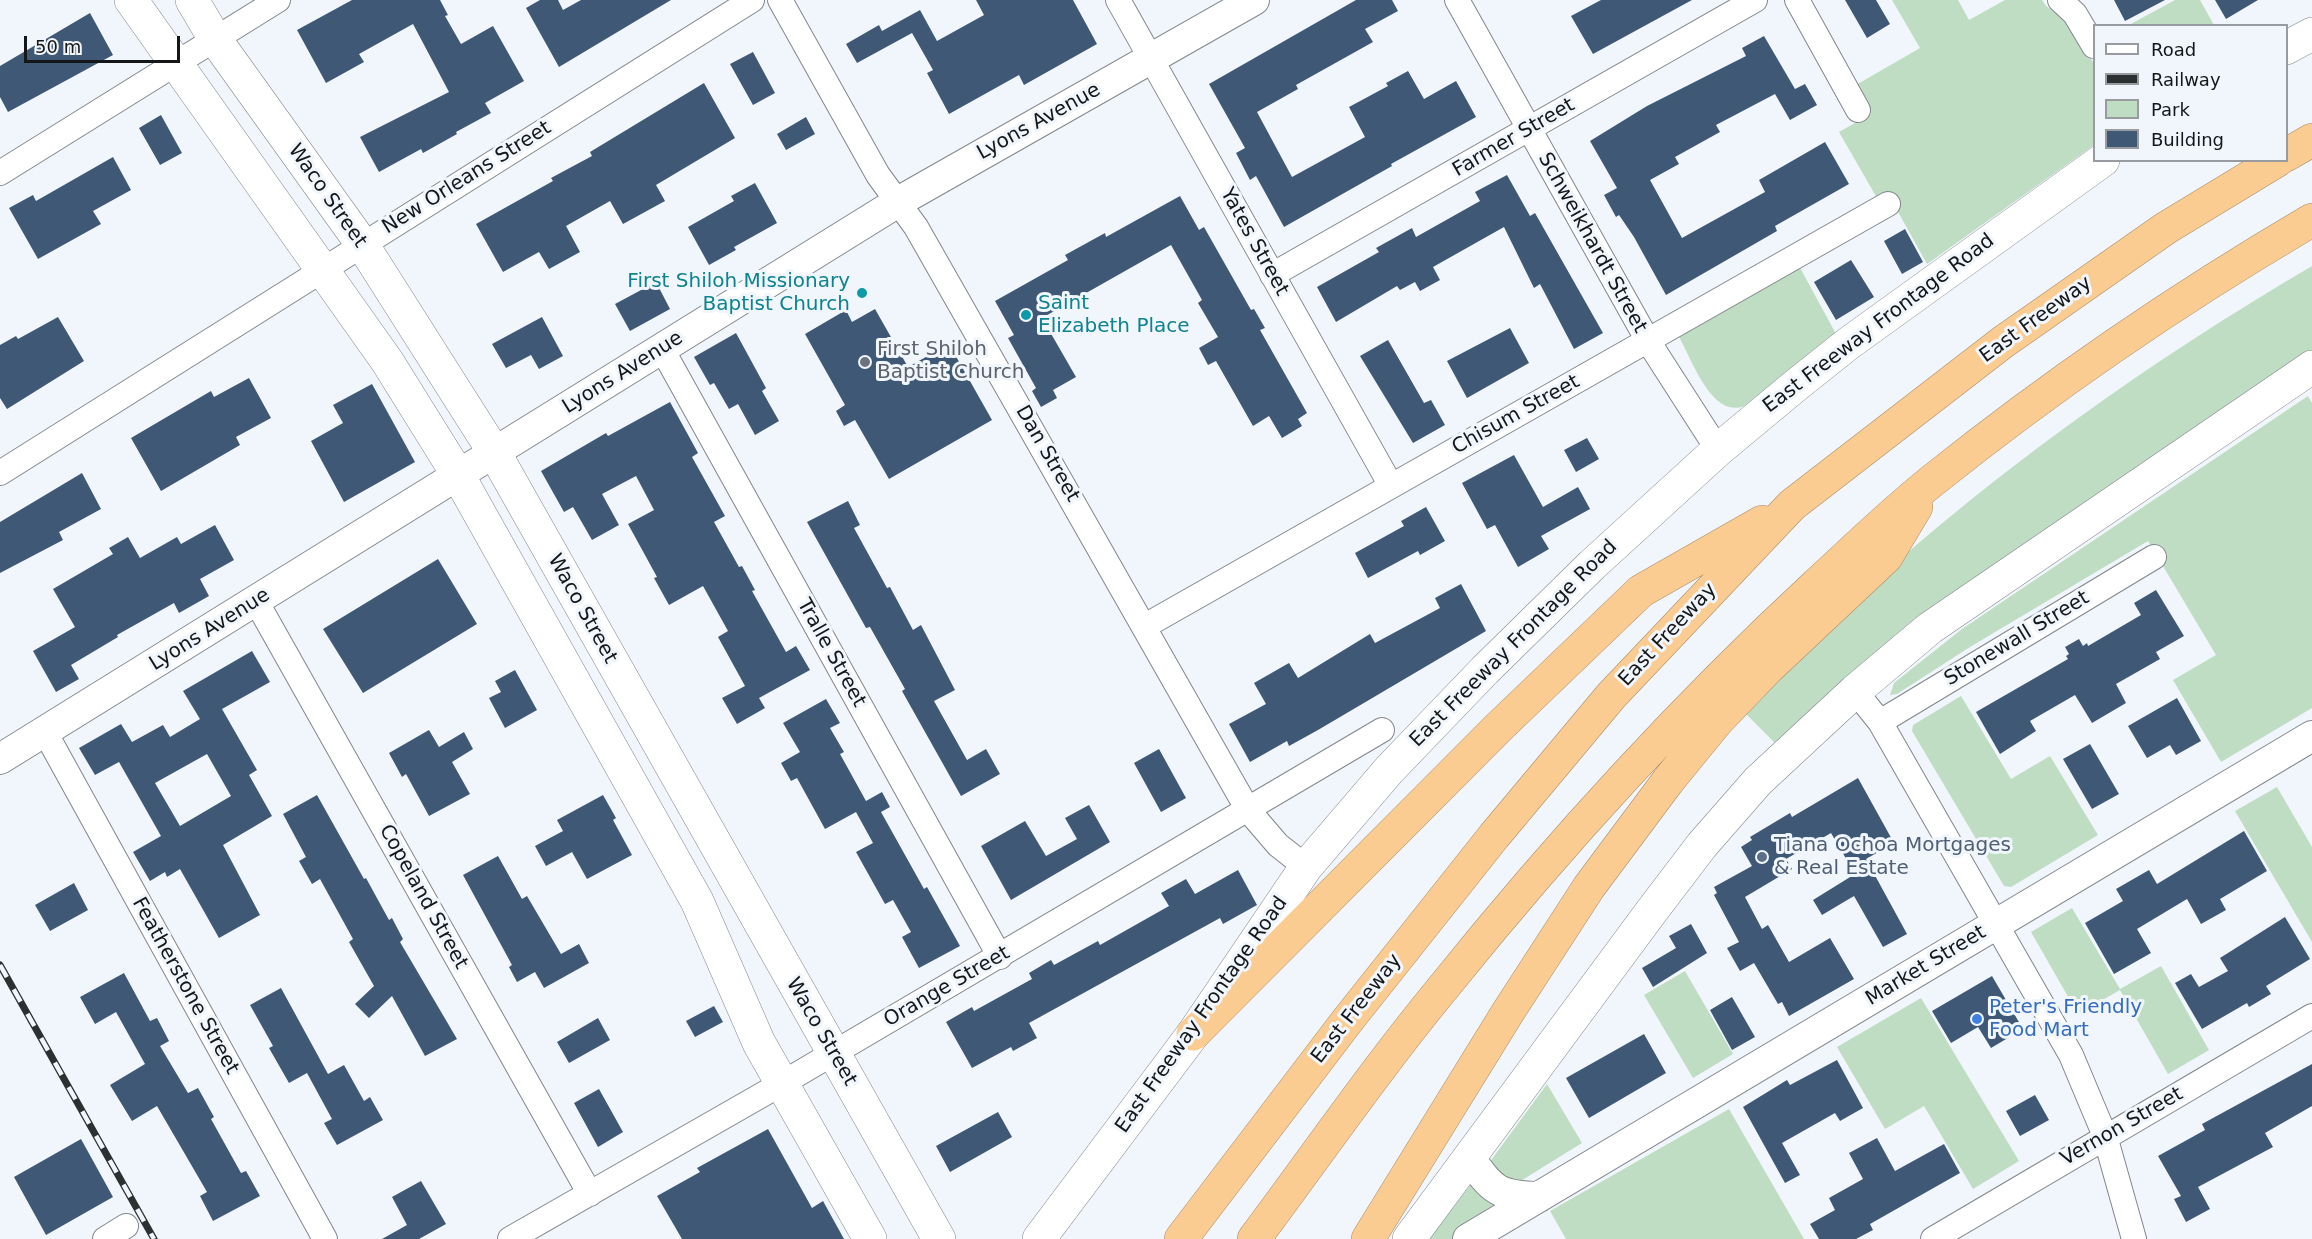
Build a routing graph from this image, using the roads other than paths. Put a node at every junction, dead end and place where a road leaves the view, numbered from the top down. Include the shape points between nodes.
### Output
1 (131, 0) edge
2 (192, 0) edge
3 (278, 0) edge
4 (752, 0) edge
5 (780, 0) edge
6 (1118, 0) edge
7 (1254, 0) edge
8 (1457, 0) edge
9 (1755, 0) edge
10 (1797, 0) edge
11 (2060, 0) edge
12 (2312, 34) edge
13 (215, 39) junction
14 (2093, 44) edge
15 (2288, 47) edge
16 (1151, 58) junction
17 (175, 64) junction
18 (1858, 110) dead end
19 (1528, 130) junction
20 (2312, 140) edge
21 (2288, 154) edge
22 (2100, 162) edge
23 (2275, 162) edge
24 (0, 173) edge
25 (898, 202) junction
26 (1888, 204) dead end
27 (2312, 220) edge
28 (362, 244) junction
29 (324, 269) junction
30 (1272, 275) junction
31 (1648, 341) junction
32 (662, 349) junction
33 (2312, 367) edge
34 (1718, 450) junction
35 (494, 452) junction
36 (0, 473) edge
37 (458, 475) junction
38 (1930, 483) junction
39 (1390, 484) junction
40 (1792, 505) junction
41 (2154, 557) dead end
42 (256, 601) junction
43 (1145, 626) junction
44 (1855, 691) junction
45 (1880, 722) junction
46 (1382, 730) dead end
47 (45, 732) junction
48 (2312, 736) edge
49 (662, 750) junction
50 (0, 759) edge
51 (624, 770) junction
52 (1248, 810) junction
53 (1306, 867) junction
54 (1996, 924) junction
55 (1000, 957) junction
56 (2312, 1016) edge
57 (1193, 1034) junction
58 (833, 1053) junction
59 (781, 1084) junction
60 (2105, 1136) junction
61 (1469, 1157) junction
62 (590, 1194) junction
63 (1539, 1197) junction
64 (126, 1226) dead end
65 (105, 1239) edge
66 (325, 1239) edge
67 (510, 1239) edge
68 (870, 1239) edge
69 (939, 1239) edge
70 (1039, 1239) edge
71 (1181, 1239) edge
72 (1254, 1239) edge
73 (1368, 1239) edge
74 (1409, 1239) edge
75 (1468, 1239) edge
76 (1933, 1239) edge
77 (2134, 1239) edge

1 - 17 main road
2 - 13 main road, Waco Street
3 - 13 street
4 - 28 street, New Orleans Street
5 - 25 street, Dan Street via 878,175
6 - 16 street, Yates Street
7 - 16 street, Lyons Avenue
8 - 19 street, Schweikhardt Street
9 - 19 street, Farmer Street
10 - 18 street
11 - 14 street via 2075,14
12 - 15 main road
13 - 17 street
13 - 28 main road, Waco Street
16 - 25 street, Lyons Avenue
16 - 30 street, Yates Street
17 - 24 street
17 - 29 main road
19 - 30 street, Farmer Street
19 - 31 street, Schweikhardt Street
20 - 21 highway
22 - 34 main road, East Freeway Frontage Road via 1849,343
23 - 40 highway, East Freeway via 2166,228 2013,335
25 - 32 street, Lyons Avenue
25 - 43 street, Dan Street via 916,226
26 - 31 street, Chisum Street
27 - 38 highway via 2133,331
28 - 29 street, New Orleans Street
28 - 35 main road, Waco Street
29 - 36 street, New Orleans Street
29 - 37 main road
30 - 39 street, Yates Street
31 - 34 street, Schweikhardt Street
31 - 39 street, Chisum Street
32 - 35 street, Lyons Avenue
32 - 55 street, Tralle Street
33 - 44 main road via 1962,605
34 - 53 main road, East Freeway Frontage Road via 1485,670 1389,770
35 - 37 street, Lyons Avenue
35 - 49 main road, Waco Street
37 - 42 street, Lyons Avenue
37 - 51 main road
38 - 72 highway via 1771,627 1624,777 1441,990
38 - 73 highway via 1886,558 1716,722 1648,807 1589,887
39 - 43 street, Chisum Street
40 - 57 highway via 1641,591 1498,727
40 - 71 highway, East Freeway via 1611,696 1501,827
41 - 45 street, Stonewall Street
42 - 47 street, Lyons Avenue
42 - 62 street, Copeland Street
43 - 52 street, Dan Street
44 - 45 street
44 - 61 main road via 1758,781 1702,845
45 - 54 street
46 - 52 street, Orange Street
47 - 50 street, Lyons Avenue
47 - 66 street, Featherstone Street
48 - 54 street, Market Street
49 - 51 main road
49 - 58 main road, Waco Street
51 - 59 main road via 697,901
52 - 53 street, Dan Street via 1278,845
52 - 55 street, Orange Street
53 - 57 main road, East Freeway Frontage Road
54 - 60 street via 2071,1055
54 - 63 street, Market Street
55 - 58 street, Orange Street
56 - 60 street, Vernon Street
57 - 70 main road, East Freeway Frontage Road
58 - 59 street, Orange Street
58 - 69 main road, Waco Street
59 - 62 street, Orange Street
59 - 68 main road
60 - 76 street, Vernon Street
60 - 77 street
61 - 63 street via 1484,1179 1502,1192
61 - 74 main road
62 - 67 street, Orange Street
63 - 75 street, Market Street
64 - 65 street

